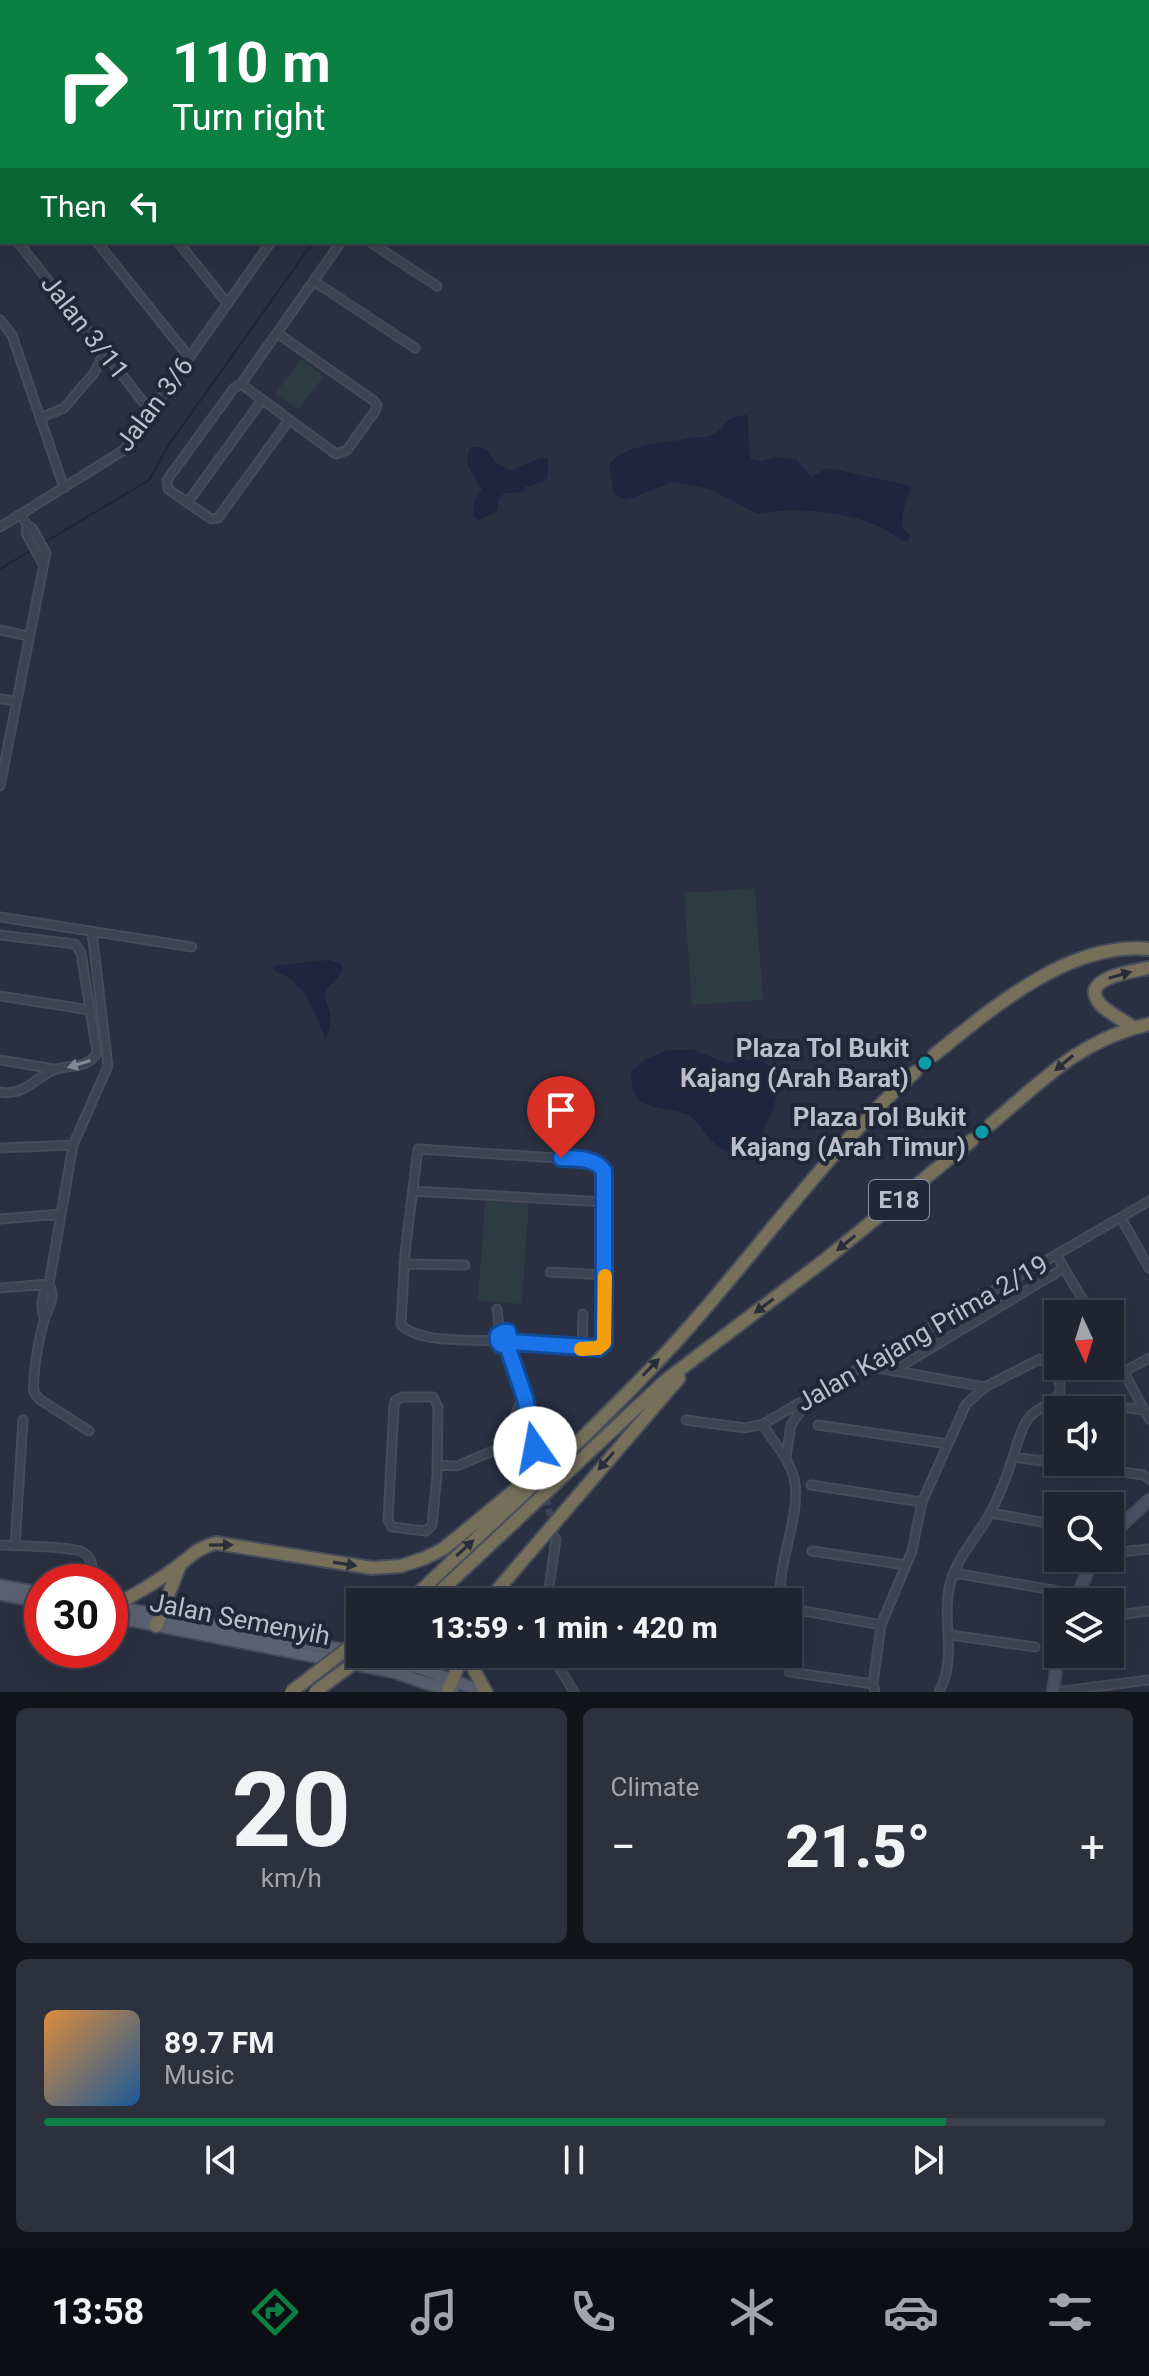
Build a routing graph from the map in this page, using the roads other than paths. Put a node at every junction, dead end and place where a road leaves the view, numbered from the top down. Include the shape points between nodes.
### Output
1 (20, 244) edge
2 (99, 244) edge
3 (180, 244) edge
4 (260, 244) edge
5 (270, 244) edge
6 (340, 244) edge
7 (373, 244) edge
8 (265, 250) junction
9 (315, 282) junction
10 (437, 286) dead end
11 (227, 303) junction
12 (0, 320) edge
13 (277, 333) junction
14 (415, 348) dead end
15 (105, 352) junction
16 (189, 357) junction
17 (241, 384) junction
18 (262, 400) junction
19 (151, 412) junction
20 (40, 418) junction
21 (289, 420) junction
22 (64, 488) junction
23 (188, 502) junction
24 (21, 515) junction
25 (0, 527) edge
26 (29, 529) junction
27 (40, 560) junction
28 (0, 630) edge
29 (28, 636) junction
30 (0, 699) edge
31 (16, 701) junction
32 (2, 766) edge
33 (0, 786) edge
34 (0, 917) edge
35 (92, 932) junction
36 (0, 935) edge
37 (192, 947) dead end
38 (1149, 949) edge
39 (1149, 968) edge
40 (0, 996) edge
41 (90, 1010) junction
42 (1149, 1024) edge
43 (1133, 1027) junction
44 (934, 1055) tunnel mouth
45 (0, 1060) edge
46 (54, 1069) junction
47 (915, 1072) tunnel mouth
48 (0, 1092) edge
49 (991, 1124) tunnel mouth
50 (972, 1140) tunnel mouth
51 (73, 1145) junction
52 (0, 1148) edge
53 (413, 1191) junction
54 (1149, 1201) edge
55 (604, 1202) junction
56 (61, 1214) junction
57 (1121, 1218) junction
58 (0, 1219) edge
59 (1057, 1256) junction
60 (404, 1264) junction
61 (465, 1265) dead end
62 (1064, 1268) junction
63 (1149, 1268) edge
64 (550, 1272) dead end
65 (605, 1275) junction
66 (49, 1284) junction
67 (0, 1288) edge
68 (1083, 1300) edge
69 (497, 1309) dead end
70 (583, 1314) dead end
71 (499, 1337) junction
72 (509, 1344) junction
73 (582, 1349) junction
74 (1149, 1358) edge
75 (694, 1360) junction
76 (867, 1366) junction
77 (893, 1371) junction
78 (1125, 1371) joint
79 (985, 1387) junction
80 (523, 1394) junction
81 (1058, 1396) edge
82 (809, 1398) junction
83 (1044, 1407) edge
84 (1124, 1407) edge
85 (1144, 1410) junction
86 (605, 1416) junction
87 (1149, 1419) edge
88 (23, 1420) dead end
89 (686, 1420) dead end
90 (763, 1424) junction
91 (818, 1425) dead end
92 (89, 1431) dead end
93 (533, 1434) junction
94 (948, 1444) junction
95 (503, 1446) junction
96 (786, 1457) junction
97 (1013, 1457) junction
98 (437, 1465) junction
99 (1149, 1479) edge
100 (811, 1485) dead end
101 (1149, 1500) edge
102 (922, 1502) junction
103 (991, 1513) junction
104 (1044, 1522) edge
105 (1124, 1523) edge
106 (556, 1539) tunnel mouth
107 (0, 1545) edge
108 (15, 1546) junction
109 (1149, 1549) edge
110 (812, 1551) dead end
111 (1124, 1552) edge
112 (92, 1564) edge
113 (180, 1565) junction
114 (906, 1565) junction
115 (954, 1573) junction
116 (0, 1586) edge
117 (424, 1588) edge
118 (444, 1588) edge
119 (499, 1588) edge
120 (549, 1588) edge
121 (782, 1588) edge
122 (24, 1590) edge
123 (1044, 1592) edge
124 (0, 1594) edge
125 (24, 1599) edge
126 (128, 1599) edge
127 (802, 1611) edge
128 (1149, 1611) edge
129 (128, 1613) edge
130 (1124, 1614) edge
131 (158, 1620) junction
132 (881, 1625) junction
133 (950, 1635) junction
134 (292, 1645) junction
135 (1035, 1647) dead end
136 (346, 1650) edge
137 (346, 1652) edge
138 (346, 1667) edge
139 (412, 1668) edge
140 (460, 1668) edge
141 (472, 1668) edge
142 (559, 1668) edge
143 (1057, 1668) edge
144 (789, 1672) dead end
145 (1149, 1680) edge
146 (451, 1687) edge
147 (874, 1688) edge
148 (291, 1692) edge
149 (315, 1692) edge
150 (484, 1692) edge
151 (574, 1692) edge
152 (939, 1692) edge
153 (1054, 1692) edge

1 - 15 street, Jalan 3/11
2 - 16 street
3 - 11 street
4 - 8 street
5 - 8 street, Jalan 3/6
6 - 9 street
7 - 10 street
8 - 11 street, Jalan 3/6
9 - 13 street
9 - 14 street
11 - 16 street, Jalan 3/6
12 - 20 street via 12,335
13 - 17 street
13 - 21 street via 377,405 343,454
15 - 19 street, Jalan 3/11
15 - 20 street via 64,408
16 - 19 street, Jalan 3/6
17 - 18 street
17 - 23 street via 167,480 168,489
18 - 21 street
18 - 23 street
19 - 22 street, Jalan 3/6 via 124,450
20 - 22 street
21 - 23 street via 218,518 211,519
22 - 24 street, Jalan 3/6
24 - 25 street, Jalan 3/6
24 - 26 street
26 - 27 street
26 - 27 street via 46,553
27 - 29 street
28 - 29 street
29 - 31 street
30 - 31 street
31 - 32 street
32 - 33 street
34 - 35 street
35 - 37 street
35 - 51 street via 108,1066
36 - 41 street via 75,944
38 - 44 highway via 1129,947 1065,964 983,1016
43 -> 39 highway via 1098,1002 1097,986 1115,974
40 - 41 street
41 -> 46 street via 94,1058
42 - 43 highway
43 -> 49 highway via 1070,1056
45 - 46 street
46 - 48 street via 23,1090
86 -> 47 highway via 860,1126
50 -> 75 highway, E18
51 - 52 street
51 - 56 street
53 - 55 street
53 - 55 street via 423,1148 588,1160 604,1171
53 - 60 street
54 - 57 street, Jalan Kajang Prima 2/19
55 - 65 street
56 - 58 street
56 - 66 street
57 - 59 street, Jalan Kajang Prima 2/19
57 - 63 street
59 - 62 street
59 - 76 street, Jalan Kajang Prima 2/19
60 - 61 street
60 - 71 street via 404,1329 426,1337
62 - 68 street
62 - 77 street
64 - 65 street
65 - 73 street via 604,1343
66 - 67 street
66 - 92 street via 51,1308 44,1319 34,1392
69 - 71 street
70 - 73 street
71 - 72 street via 501,1345
71 - 72 street via 508,1332
72 - 73 street
72 - 80 street
74 - 78 street
75 - 118 highway, E18 via 666,1380
75 -> 119 highway
76 - 77 street
76 - 82 street, Jalan Kajang Prima 2/19
77 - 79 street
78 - 85 street
79 - 81 street via 1040,1359 1060,1383
79 - 94 street via 966,1404
80 - 93 street
80 - 95 street
82 - 90 street, Jalan Kajang Prima 2/19
82 - 96 street via 791,1425
83 - 97 street via 1029,1417
84 - 85 street
85 - 87 street
113 -> 86 highway via 194,1551 216,1543 372,1568 425,1558 443,1549
117 -> 86 highway
88 - 108 street
89 - 90 street, Jalan Kajang Prima 2/19 via 745,1428
90 - 96 street
91 - 94 street
93 - 95 street
93 - 95 street via 536,1457
94 - 102 street
95 - 98 street via 457,1466
96 - 121 street via 796,1491
97 - 99 street
97 - 103 street
98 - 98 street via 431,1527 392,1527 388,1520 395,1401 437,1401
100 - 102 street
101 - 105 street
102 - 114 street
103 - 104 street
103 - 115 street
106 - 120 street
107 - 108 street
108 - 112 street via 78,1550
109 - 111 street
110 - 114 street
113 - 126 highway
113 - 131 highway
114 - 132 street
115 - 123 street
115 - 133 street via 947,1602
116 - 122 main road
124 - 125 main road
127 - 132 street
128 - 130 street
129 - 131 main road, Jalan Semenyih
131 - 134 main road, Jalan Semenyih
132 - 147 street
133 - 135 street
133 - 152 street via 948,1668
134 - 137 main road, Jalan Semenyih
134 - 146 main road, Jalan Semenyih
136 - 148 highway, bridge
138 - 149 highway, bridge
139 - 146 main road, Jalan Semenyih
140 - 146 highway
141 - 150 highway
142 - 151 street
143 - 153 street
144 - 147 street
145 - 153 street
146 - 150 main road, Jalan Semenyih

